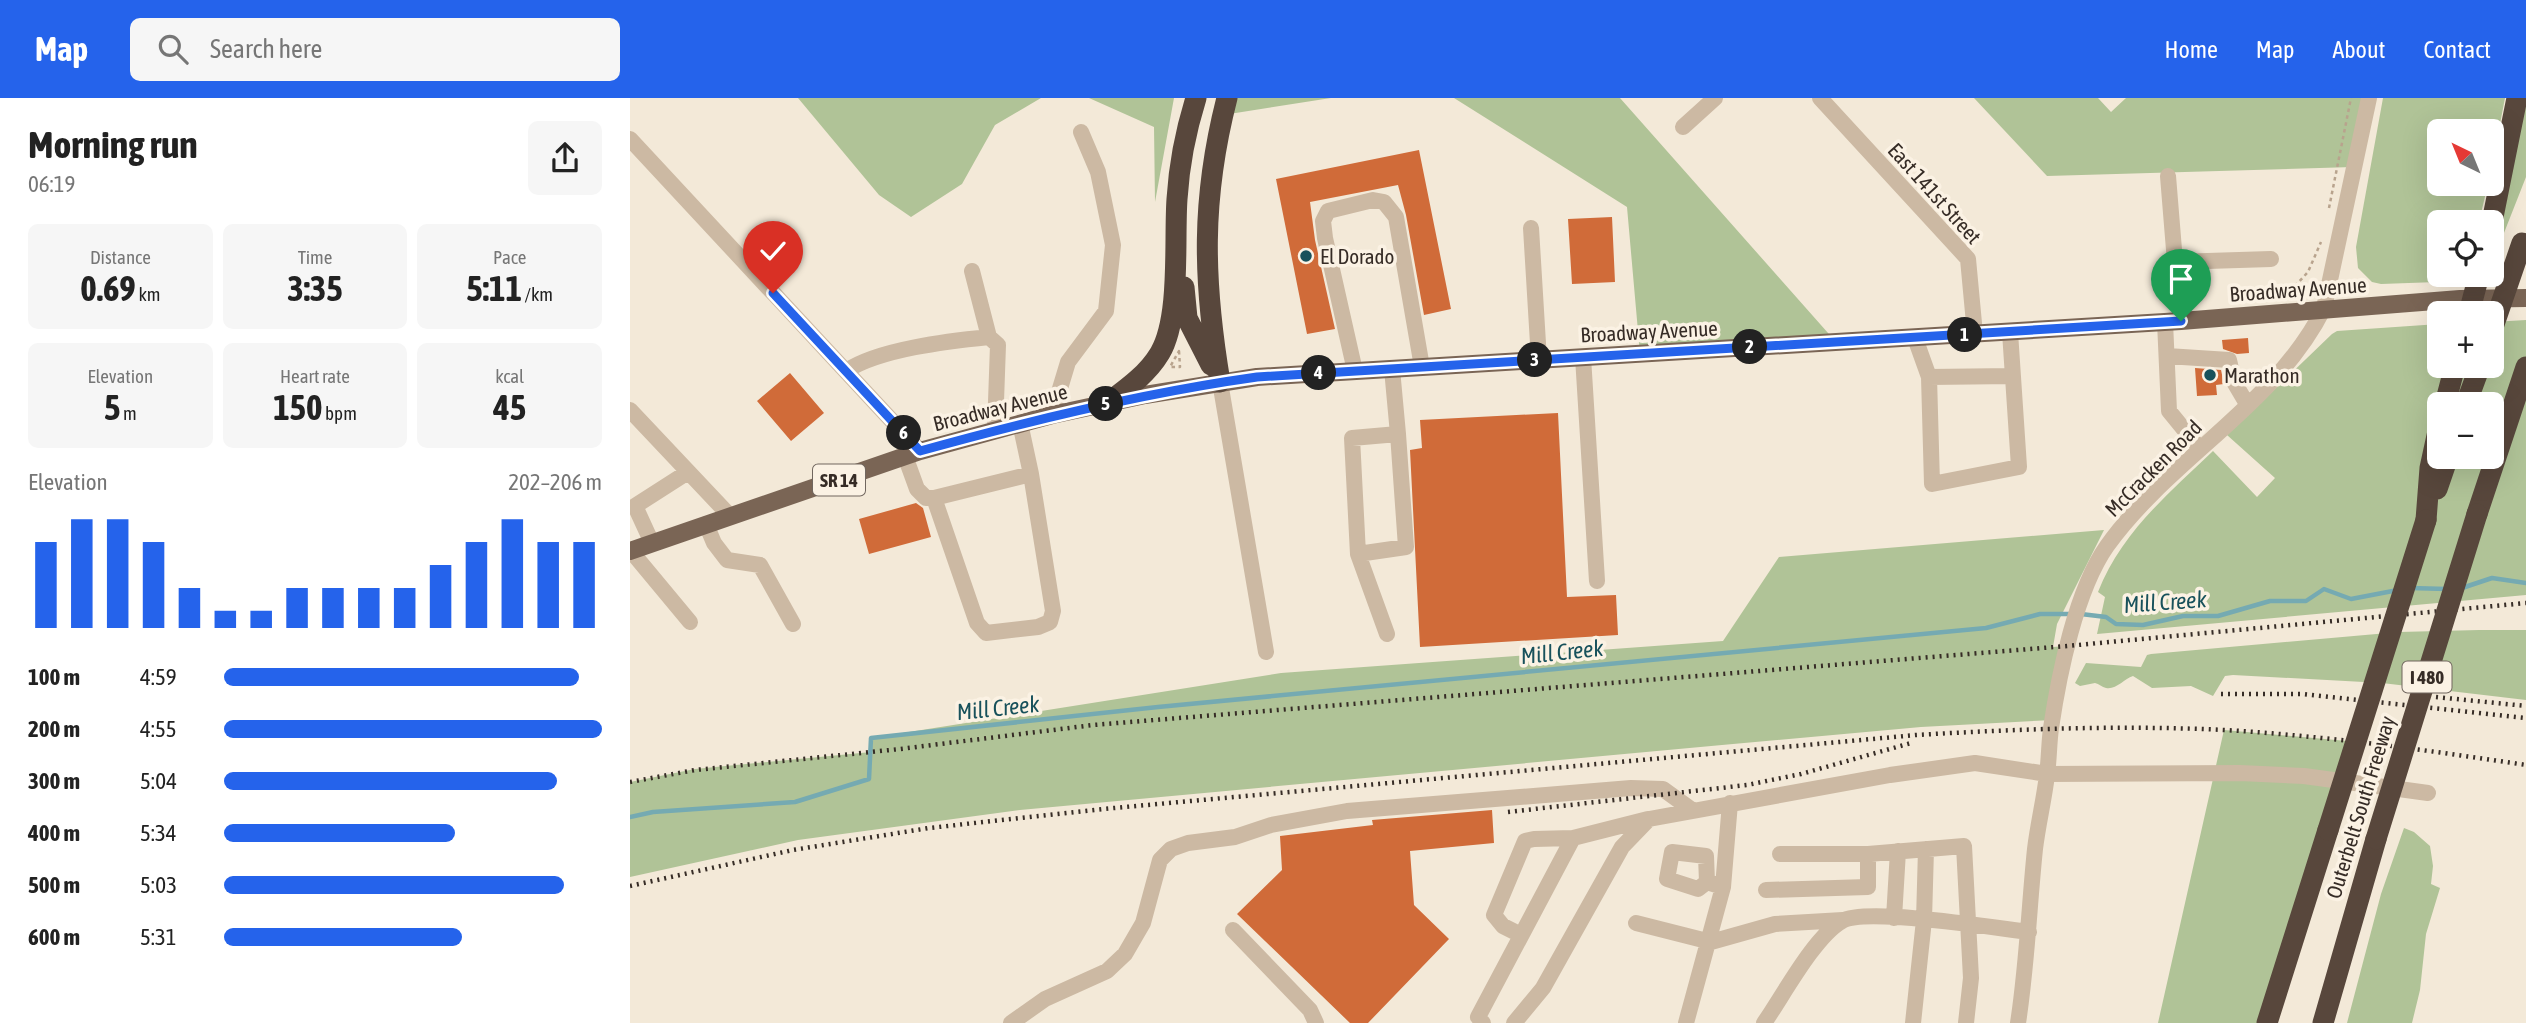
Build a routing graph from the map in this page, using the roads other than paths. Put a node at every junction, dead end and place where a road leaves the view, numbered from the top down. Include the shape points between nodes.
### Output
1 (1196, 98) edge
2 (1227, 98) edge
3 (1715, 98) edge
4 (1820, 98) edge
5 (2369, 98) edge
6 (2516, 98) edge
7 (1683, 127) dead end
8 (1081, 132) dead end
9 (630, 139) edge
10 (2168, 176) dead end
11 (2494, 210) edge
12 (1531, 228) dead end
13 (2524, 239) edge
14 (1175, 246) junction
15 (2271, 258) dead end
16 (2175, 262) junction
17 (972, 271) dead end
18 (2526, 298) edge
19 (2502, 301) edge
20 (2324, 308) junction
21 (2173, 322) junction
22 (2010, 332) junction
23 (1975, 334) junction
24 (989, 337) junction
25 (1915, 338) junction
26 (2166, 356) junction
27 (1583, 357) junction
28 (1539, 360) junction
29 (1422, 367) junction
30 (2526, 367) edge
31 (1392, 369) junction
32 (846, 371) junction
33 (1354, 371) junction
34 (2013, 376) junction
35 (1929, 377) junction
36 (1220, 382) junction
37 (2247, 404) junction
38 (1105, 405) junction
39 (630, 410) edge
40 (1052, 415) junction
41 (1020, 423) junction
42 (995, 430) junction
43 (1398, 433) junction
44 (2200, 449) junction
45 (912, 453) junction
46 (2430, 469) edge
47 (2444, 469) edge
48 (688, 472) junction
49 (1031, 474) junction
50 (934, 498) junction
51 (730, 516) junction
52 (2426, 520) junction
53 (706, 524) junction
54 (652, 543) junction
55 (630, 551) edge
56 (1358, 554) junction
57 (1597, 581) dead end
58 (690, 622) dead end
59 (793, 624) dead end
60 (1387, 634) dead end
61 (1266, 652) dead end
62 (2047, 774) junction
63 (2428, 793) dead end
64 (1730, 803) junction
65 (1692, 810) junction
66 (1649, 819) junction
67 (1573, 838) junction
68 (1926, 849) junction
69 (1898, 851) junction
70 (1780, 854) dead end
71 (1868, 854) junction
72 (1868, 887) junction
73 (1766, 890) dead end
74 (1868, 916) junction
75 (1894, 918) junction
76 (1843, 920) junction
77 (1924, 920) junction
78 (1966, 922) junction
79 (1636, 923) dead end
80 (1233, 930) dead end
81 (2029, 932) junction
82 (1521, 936) junction
83 (1711, 942) junction
84 (1011, 1023) edge
85 (1315, 1023) edge
86 (1483, 1023) edge
87 (1514, 1023) edge
88 (1686, 1023) edge
89 (1764, 1023) edge
90 (1913, 1023) edge
91 (1966, 1023) edge
92 (2018, 1023) edge
93 (2267, 1023) edge
94 (2323, 1023) edge

1 - 14 highway via 1179,183
2 - 36 highway via 1213,166 1206,263
3 - 7 street
4 - 23 street, East 141st Street via 1968,259
5 - 20 street, McCracken Road
6 - 11 highway
8 - 40 street via 1098,172 1113,245 1106,312 1069,362
9 - 32 street
10 - 16 street
12 - 28 street
13 - 19 highway, bridge
14 - 36 highway via 1187,318
14 - 38 highway via 1172,313 1160,353
15 - 16 street
16 - 21 street
17 - 24 street
18 - 20 main road, Broadway Avenue / SR 14
20 - 21 main road, Broadway Avenue / SR 14
20 - 37 street, McCracken Road via 2296,355
21 - 22 main road, Broadway Avenue / SR 14
21 - 26 street
22 - 23 main road, Broadway Avenue / SR 14
22 - 34 street
23 - 25 main road, Broadway Avenue / SR 14
24 - 32 street via 863,360
24 - 42 street via 998,345
25 - 27 main road, Broadway Avenue / SR 14
25 - 35 street
26 - 37 street via 2229,360 2234,383
26 - 44 street via 2169,411
27 - 28 main road, Broadway Avenue / SR 14
27 - 57 street
28 - 29 main road, Broadway Avenue / SR 14
29 - 31 main road, Broadway Avenue / SR 14
29 - 33 street via 1396,217 1384,202 1373,200 1328,211 1323,221
30 - 94 highway, Outerbelt South Freeway / I 480, bridge via 2376,839
31 - 33 main road, Broadway Avenue / SR 14
31 - 43 street
32 - 45 street
33 - 36 main road, Broadway Avenue / SR 14
34 - 35 street
34 - 35 street via 2019,467 1932,484
36 - 38 main road, Broadway Avenue / SR 14
36 - 61 street
37 - 44 street, McCracken Road
38 - 40 main road, Broadway Avenue / SR 14
39 - 48 street
40 - 41 main road, Broadway Avenue / SR 14
41 - 42 main road, Broadway Avenue / SR 14
41 - 49 street
42 - 45 main road, Broadway Avenue / SR 14
43 - 56 street via 1352,438
43 - 56 street via 1406,547
44 - 62 street, McCracken Road via 2118,531 2100,558 2071,637 2051,728
45 - 50 street via 919,494
45 - 51 main road, Broadway Avenue / SR 14
46 - 52 highway
47 - 52 highway, Outerbelt South Freeway / I 480
48 - 51 street
48 - 54 street via 635,506
49 - 50 street
49 - 50 street via 1053,611 1050,622 1038,626 986,633 976,623
51 - 53 main road, Broadway Avenue / SR 14
52 - 93 highway, Outerbelt South Freeway / I 480, bridge
53 - 54 main road, Broadway Avenue / SR 14
53 - 59 street via 727,560 760,565
54 - 55 main road, Broadway Avenue / SR 14
55 - 58 street
56 - 60 street
62 - 63 street via 2304,776
62 - 64 street via 1975,762
62 - 81 street, McCracken Road via 2035,848
64 - 65 street
64 - 83 street via 1715,885
65 - 66 street
65 - 84 street via 1662,789 1632,788 1347,811 1188,843 1171,849 1160,860 1143,923 1125,954 1107,971 1045,999
66 - 67 street
66 - 87 street via 1622,847 1543,988
67 - 82 street
67 - 82 street via 1525,841 1494,915
68 - 69 street
68 - 77 street
68 - 78 street via 1964,846
69 - 71 street
69 - 75 street
70 - 71 street
71 - 72 street
72 - 73 street
72 - 74 street
74 - 75 street
74 - 76 street
75 - 77 street
76 - 83 street via 1775,924
76 - 89 street via 1812,950
77 - 78 street
77 - 90 street
78 - 81 street
78 - 91 street via 1972,978
79 - 83 street
80 - 85 street via 1310,1010
81 - 92 street, McCracken Road
82 - 86 street via 1478,1017
83 - 88 street

